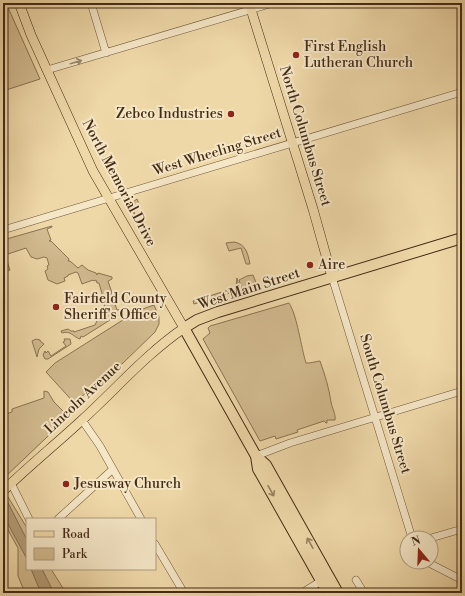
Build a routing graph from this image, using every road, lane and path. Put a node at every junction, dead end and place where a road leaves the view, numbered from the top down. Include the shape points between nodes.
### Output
1 (19, 3) edge
2 (91, 3) edge
3 (273, 3) edge
4 (250, 6) edge
5 (106, 53) junction
6 (47, 70) junction
7 (462, 92) edge
8 (292, 143) junction
9 (109, 198) junction
10 (3, 230) edge
11 (462, 238) edge
12 (332, 277) junction
13 (184, 328) junction
14 (462, 391) edge
15 (376, 417) junction
16 (82, 420) junction
17 (256, 456) junction
18 (113, 469) junction
19 (7, 487) edge
20 (28, 518) edge
21 (59, 518) edge
22 (140, 518) edge
23 (462, 529) edge
24 (410, 530) edge
25 (439, 536) edge
26 (156, 546) edge
27 (439, 568) edge
28 (356, 580) dead end
29 (462, 580) edge
30 (321, 581) junction
31 (184, 593) edge
32 (302, 593) edge
33 (328, 593) edge
34 (338, 593) edge
35 (364, 593) edge

1 - 6 main road, North Memorial Drive
2 - 5 street
3 - 4 street
4 - 5 street
4 - 8 main road, North Columbus Street
6 -> 5 street
6 - 9 main road, North Memorial Drive via 93,171
7 - 8 street, West Wheeling Street
8 - 9 street, West Wheeling Street
8 - 12 main road, North Columbus Street
9 - 10 street, West Wheeling Street
9 - 13 main road, North Memorial Drive
11 - 12 highway, West Main Street
12 - 13 highway, West Main Street via 218,312
12 - 15 street, South Columbus Street
13 - 16 main road, Lincoln Avenue via 163,343
13 - 17 highway
14 - 15 street
15 - 17 street
15 - 24 street, South Columbus Street
16 - 18 street
16 - 19 main road, Lincoln Avenue
17 -> 30 highway via 258,469
34 -> 17 highway via 266,465
18 - 21 street
18 - 22 street
19 - 20 street
23 - 25 street
26 - 31 street
27 - 29 street
28 - 35 street
30 - 32 street
30 - 33 highway

